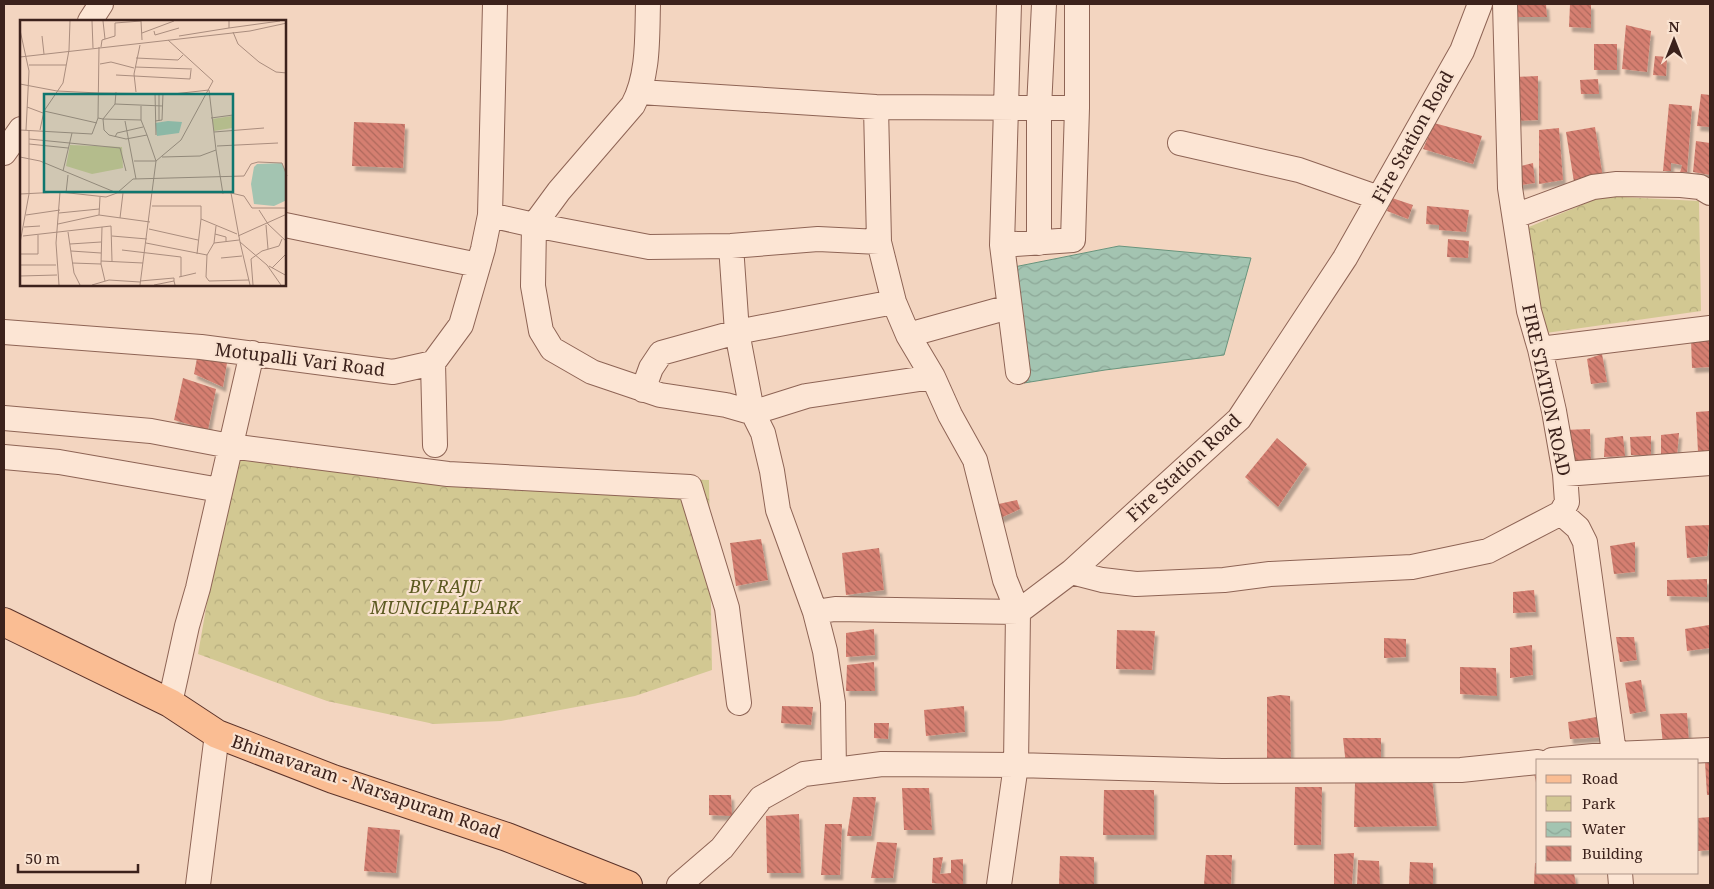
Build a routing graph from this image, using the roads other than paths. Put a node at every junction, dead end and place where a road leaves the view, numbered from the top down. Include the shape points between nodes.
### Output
1 (101, 4) edge
2 (495, 4) edge
3 (648, 4) edge
4 (1009, 4) edge
5 (1044, 4) edge
6 (1077, 4) edge
7 (1480, 4) edge
8 (1505, 4) edge
9 (91, 20) edge
10 (640, 92) junction
11 (876, 107) junction
12 (1005, 107) junction
13 (1039, 108) junction
14 (1078, 108) junction
15 (20, 130) edge
16 (1180, 143) dead end
17 (4, 154) edge
18 (20, 160) edge
19 (1710, 193) edge
20 (1380, 198) junction
21 (490, 215) junction
22 (1514, 216) junction
23 (286, 224) edge
24 (534, 225) junction
25 (879, 242) junction
26 (1039, 243) junction
27 (1002, 245) junction
28 (731, 246) junction
29 (478, 265) junction
30 (894, 302) junction
31 (1009, 307) junction
32 (1710, 328) edge
33 (4, 332) edge
34 (737, 332) junction
35 (908, 335) junction
36 (1540, 349) junction
37 (252, 353) junction
38 (433, 363) junction
39 (1018, 372) dead end
40 (933, 377) junction
41 (643, 390) junction
42 (752, 411) junction
43 (4, 418) edge
44 (435, 445) dead end
45 (230, 446) junction
46 (4, 457) edge
47 (1710, 463) edge
48 (1565, 474) junction
49 (220, 490) junction
50 (1561, 513) junction
51 (1071, 572) junction
52 (815, 612) junction
53 (1018, 612) junction
54 (4, 622) edge
55 (170, 703) junction
56 (739, 703) dead end
57 (217, 734) junction
58 (1710, 750) edge
59 (1614, 757) edge
60 (1573, 759) edge
61 (1536, 762) edge
62 (1016, 765) junction
63 (834, 770) junction
64 (198, 885) edge
65 (628, 885) edge
66 (679, 885) edge
67 (999, 885) edge

1 - 9 street
2 - 21 street
3 - 10 street via 647,47
4 - 12 street
5 - 13 street
6 - 14 street
7 - 20 street, Fire Station Road via 1462,51
8 - 22 street, FIRE STATION ROAD via 1510,188
10 - 11 street
10 - 24 street via 633,105
11 - 12 street
11 - 25 street
12 - 13 street
12 - 27 street
13 - 14 street
13 - 26 street
14 - 26 street via 1073,240
15 - 17 street
16 - 20 street via 1299,170
17 - 18 street
19 - 22 street via 1700,187 1682,185 1618,184 1593,187
20 - 51 street, Fire Station Road via 1345,258 1239,419
21 - 24 street
21 - 29 street
22 - 36 street, FIRE STATION ROAD via 1529,311
23 - 29 street
24 - 28 street via 649,247
24 - 41 street via 533,286 541,331 552,349 592,372
25 - 28 street via 818,239
25 - 30 street
26 - 27 street
27 - 31 street
28 - 34 street
29 - 38 street via 461,325
30 - 34 street
30 - 35 street
31 - 35 street
31 - 39 street
32 - 36 street
33 - 37 street, Motupalli Vari Road
34 - 41 street via 661,353
34 - 42 street
35 - 40 street
36 - 48 street, FIRE STATION ROAD
37 - 38 street, Motupalli Vari Road via 394,372
37 - 45 street
38 - 44 street
40 - 42 street via 806,396
40 - 53 street via 975,460 1005,580
41 - 42 street
42 - 52 street via 763,433 778,510
43 - 45 street via 151,431
45 - 49 street
45 - 56 street via 448,474 690,487 727,608
46 - 49 street via 59,462
47 - 48 street
48 - 50 street, FIRE STATION ROAD via 1567,502
49 - 55 street
50 - 51 street via 1488,551 1412,567 1136,584
50 - 59 street via 1578,528 1585,542
51 - 53 street, Fire Station Road
52 - 53 street via 835,609
52 - 63 street via 833,703
53 - 62 street
54 - 55 main road, Bhimavaram - Narsapuram Road
55 - 57 main road, Bhimavaram - Narsapuram Road
57 - 64 street
57 - 65 main road, Bhimavaram - Narsapuram Road via 332,779 507,836
58 - 59 street
59 - 60 street
61 - 62 street via 1461,770 1222,771
62 - 63 street via 882,764
62 - 67 street
63 - 66 street via 804,774 761,798 722,848

